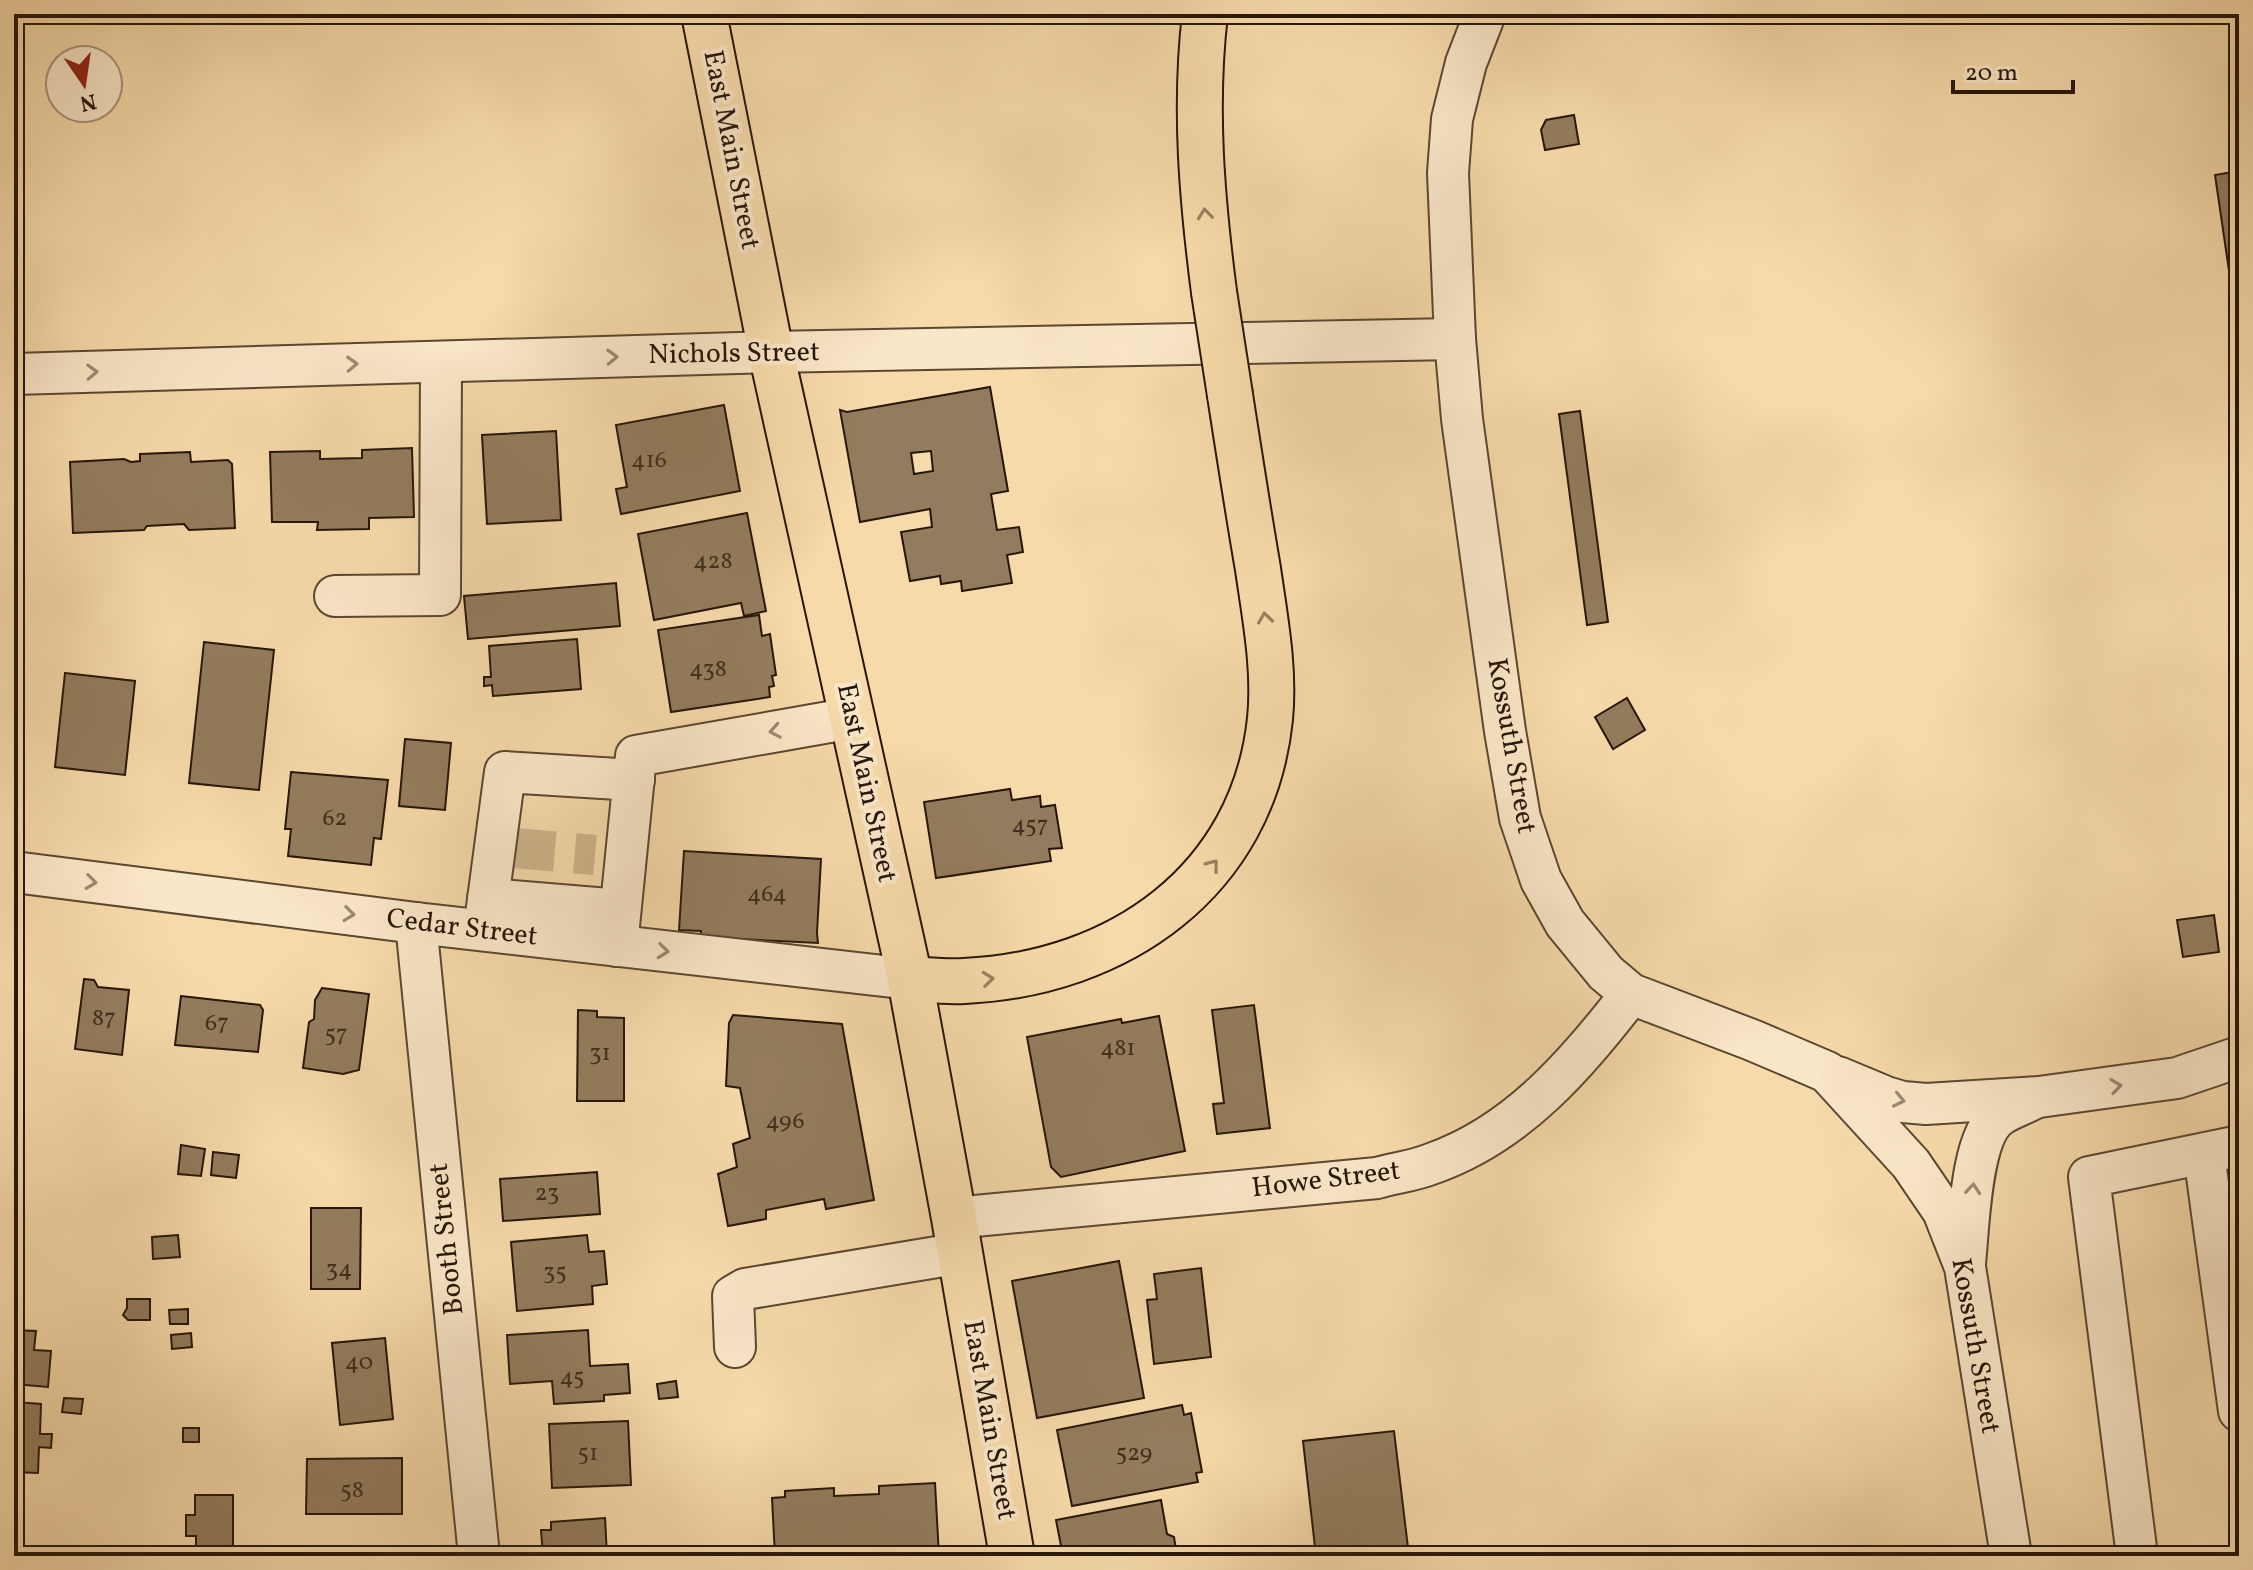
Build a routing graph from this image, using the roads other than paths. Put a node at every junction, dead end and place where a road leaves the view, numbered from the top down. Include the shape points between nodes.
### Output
1 (704, 14) edge
2 (1205, 14) edge
3 (1485, 14) edge
4 (1455, 339) junction
5 (771, 352) junction
6 (441, 362) junction
7 (14, 374) edge
8 (335, 596) dead end
9 (852, 718) junction
10 (635, 768) junction
11 (14, 872) edge
12 (486, 914) junction
13 (416, 923) junction
14 (618, 928) junction
15 (910, 979) junction
16 (1631, 994) junction
17 (2239, 1057) edge
18 (1827, 1072) junction
19 (2039, 1097) junction
20 (2221, 1150) edge
21 (958, 1235) junction
22 (1965, 1267) junction
23 (735, 1347) dead end
24 (2239, 1411) edge
25 (479, 1556) edge
26 (1012, 1556) edge
27 (2011, 1556) edge
28 (2137, 1556) edge

1 - 5 main road, East Main Street
15 -> 2 main road, bridge via 1007,977 1088,956 1138,931 1181,900 1216,862 1253,792 1264,756 1271,681 1214,292 1200,151
3 - 4 street, Kossuth Street via 1452,119 1448,173
4 - 5 street, Nichols Street
4 - 16 street, Kossuth Street via 1520,818 1541,880 1565,923 1606,973
6 -> 5 street, Nichols Street
5 - 9 main road, East Main Street
7 -> 6 street, Nichols Street
6 - 8 street via 440,595
9 -> 10 street
9 - 15 main road, East Main Street
10 - 12 street via 505,772 505,846
10 - 14 street via 610,856
11 -> 13 street, Cedar Street
12 - 13 street, Cedar Street
12 - 14 street, Cedar Street
13 - 25 street, Booth Street
14 -> 15 street, Cedar Street
15 - 21 main road, East Main Street
16 - 18 street, Kossuth Street
16 - 21 street, Howe Street via 1571,1068 1518,1118 1430,1165 1377,1178
19 -> 17 street via 2177,1078
18 -> 19 street via 1903,1102
18 - 22 street, Kossuth Street via 1911,1164 1943,1211
22 -> 19 street via 1983,1138 1997,1117
20 - 24 street
20 - 28 street via 2089,1177
21 - 23 street, Howe Street via 745,1289 733,1296
21 - 26 main road, East Main Street
22 - 27 street, Kossuth Street

